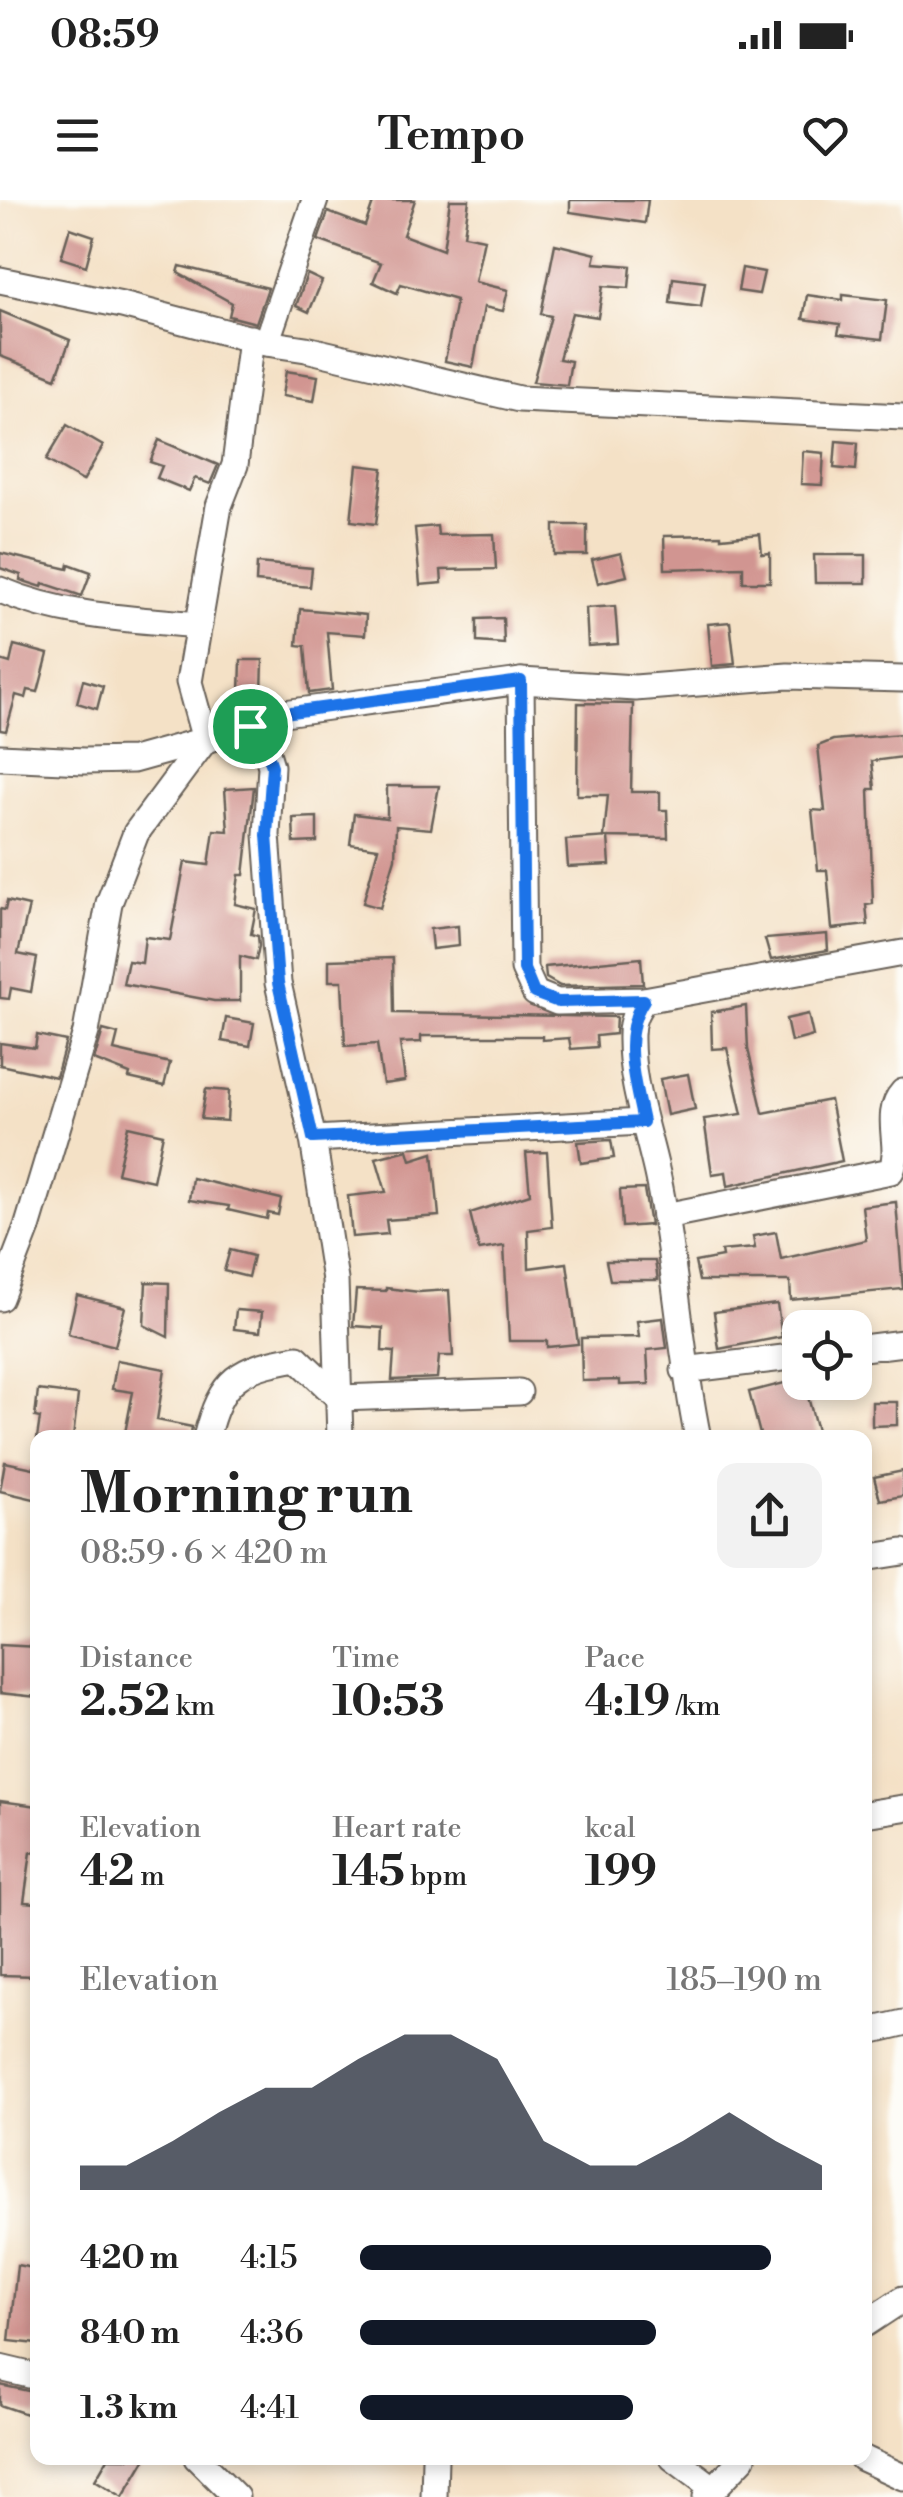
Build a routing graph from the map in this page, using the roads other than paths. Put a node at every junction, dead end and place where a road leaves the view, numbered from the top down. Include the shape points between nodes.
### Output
1 (315, 200) edge
2 (0, 280) edge
3 (258, 341) junction
4 (903, 416) edge
5 (0, 590) edge
6 (198, 625) junction
7 (903, 679) edge
8 (521, 681) junction
9 (250, 726) junction
10 (205, 740) junction
11 (0, 756) edge
12 (903, 954) edge
13 (644, 1000) junction
14 (903, 1092) edge
15 (643, 1122) junction
16 (313, 1138) junction
17 (665, 1216) junction
18 (0, 1298) edge
19 (903, 1344) edge
20 (872, 1347) edge
21 (782, 1358) edge
22 (684, 1370) junction
23 (519, 1392) dead end
24 (338, 1398) junction
25 (208, 1430) edge
26 (340, 1430) edge
27 (696, 1430) edge
28 (903, 1552) edge
29 (872, 1557) edge
30 (903, 1808) edge
31 (872, 1813) edge
32 (903, 2023) edge
33 (872, 2030) edge
34 (903, 2299) edge
35 (872, 2319) edge
36 (0, 2368) edge
37 (30, 2375) edge
38 (872, 2463) edge
39 (207, 2465) edge
40 (435, 2465) edge
41 (680, 2465) edge
42 (736, 2465) edge
43 (903, 2477) edge
44 (709, 2492) edge
45 (236, 2497) edge
46 (434, 2497) edge

1 - 3 street
2 - 3 street
3 - 4 street via 519,399
3 - 6 street
5 - 6 street via 82,615
6 - 10 street via 188,682
7 - 8 street via 788,676 636,688
8 - 9 street via 284,713
8 - 13 street via 524,969 530,985 558,1002
9 - 10 street
9 - 16 street via 272,766 267,835 278,983
10 - 11 street via 133,760
10 - 18 street via 136,833 109,904 86,1032
12 - 13 street
13 - 15 street via 631,1034
14 - 17 street via 893,1114 897,1158 885,1174
15 - 16 street
15 - 17 street
16 - 24 street via 335,1280
17 - 22 street
19 - 20 street
21 - 22 street
22 - 27 street
23 - 24 street
24 - 25 street via 302,1360 272,1363 231,1381
24 - 26 street
28 - 29 street
30 - 31 street
32 - 33 street
34 - 35 street
36 - 37 street
38 - 43 street
39 - 45 street
40 - 46 street
41 - 44 street
42 - 44 street

